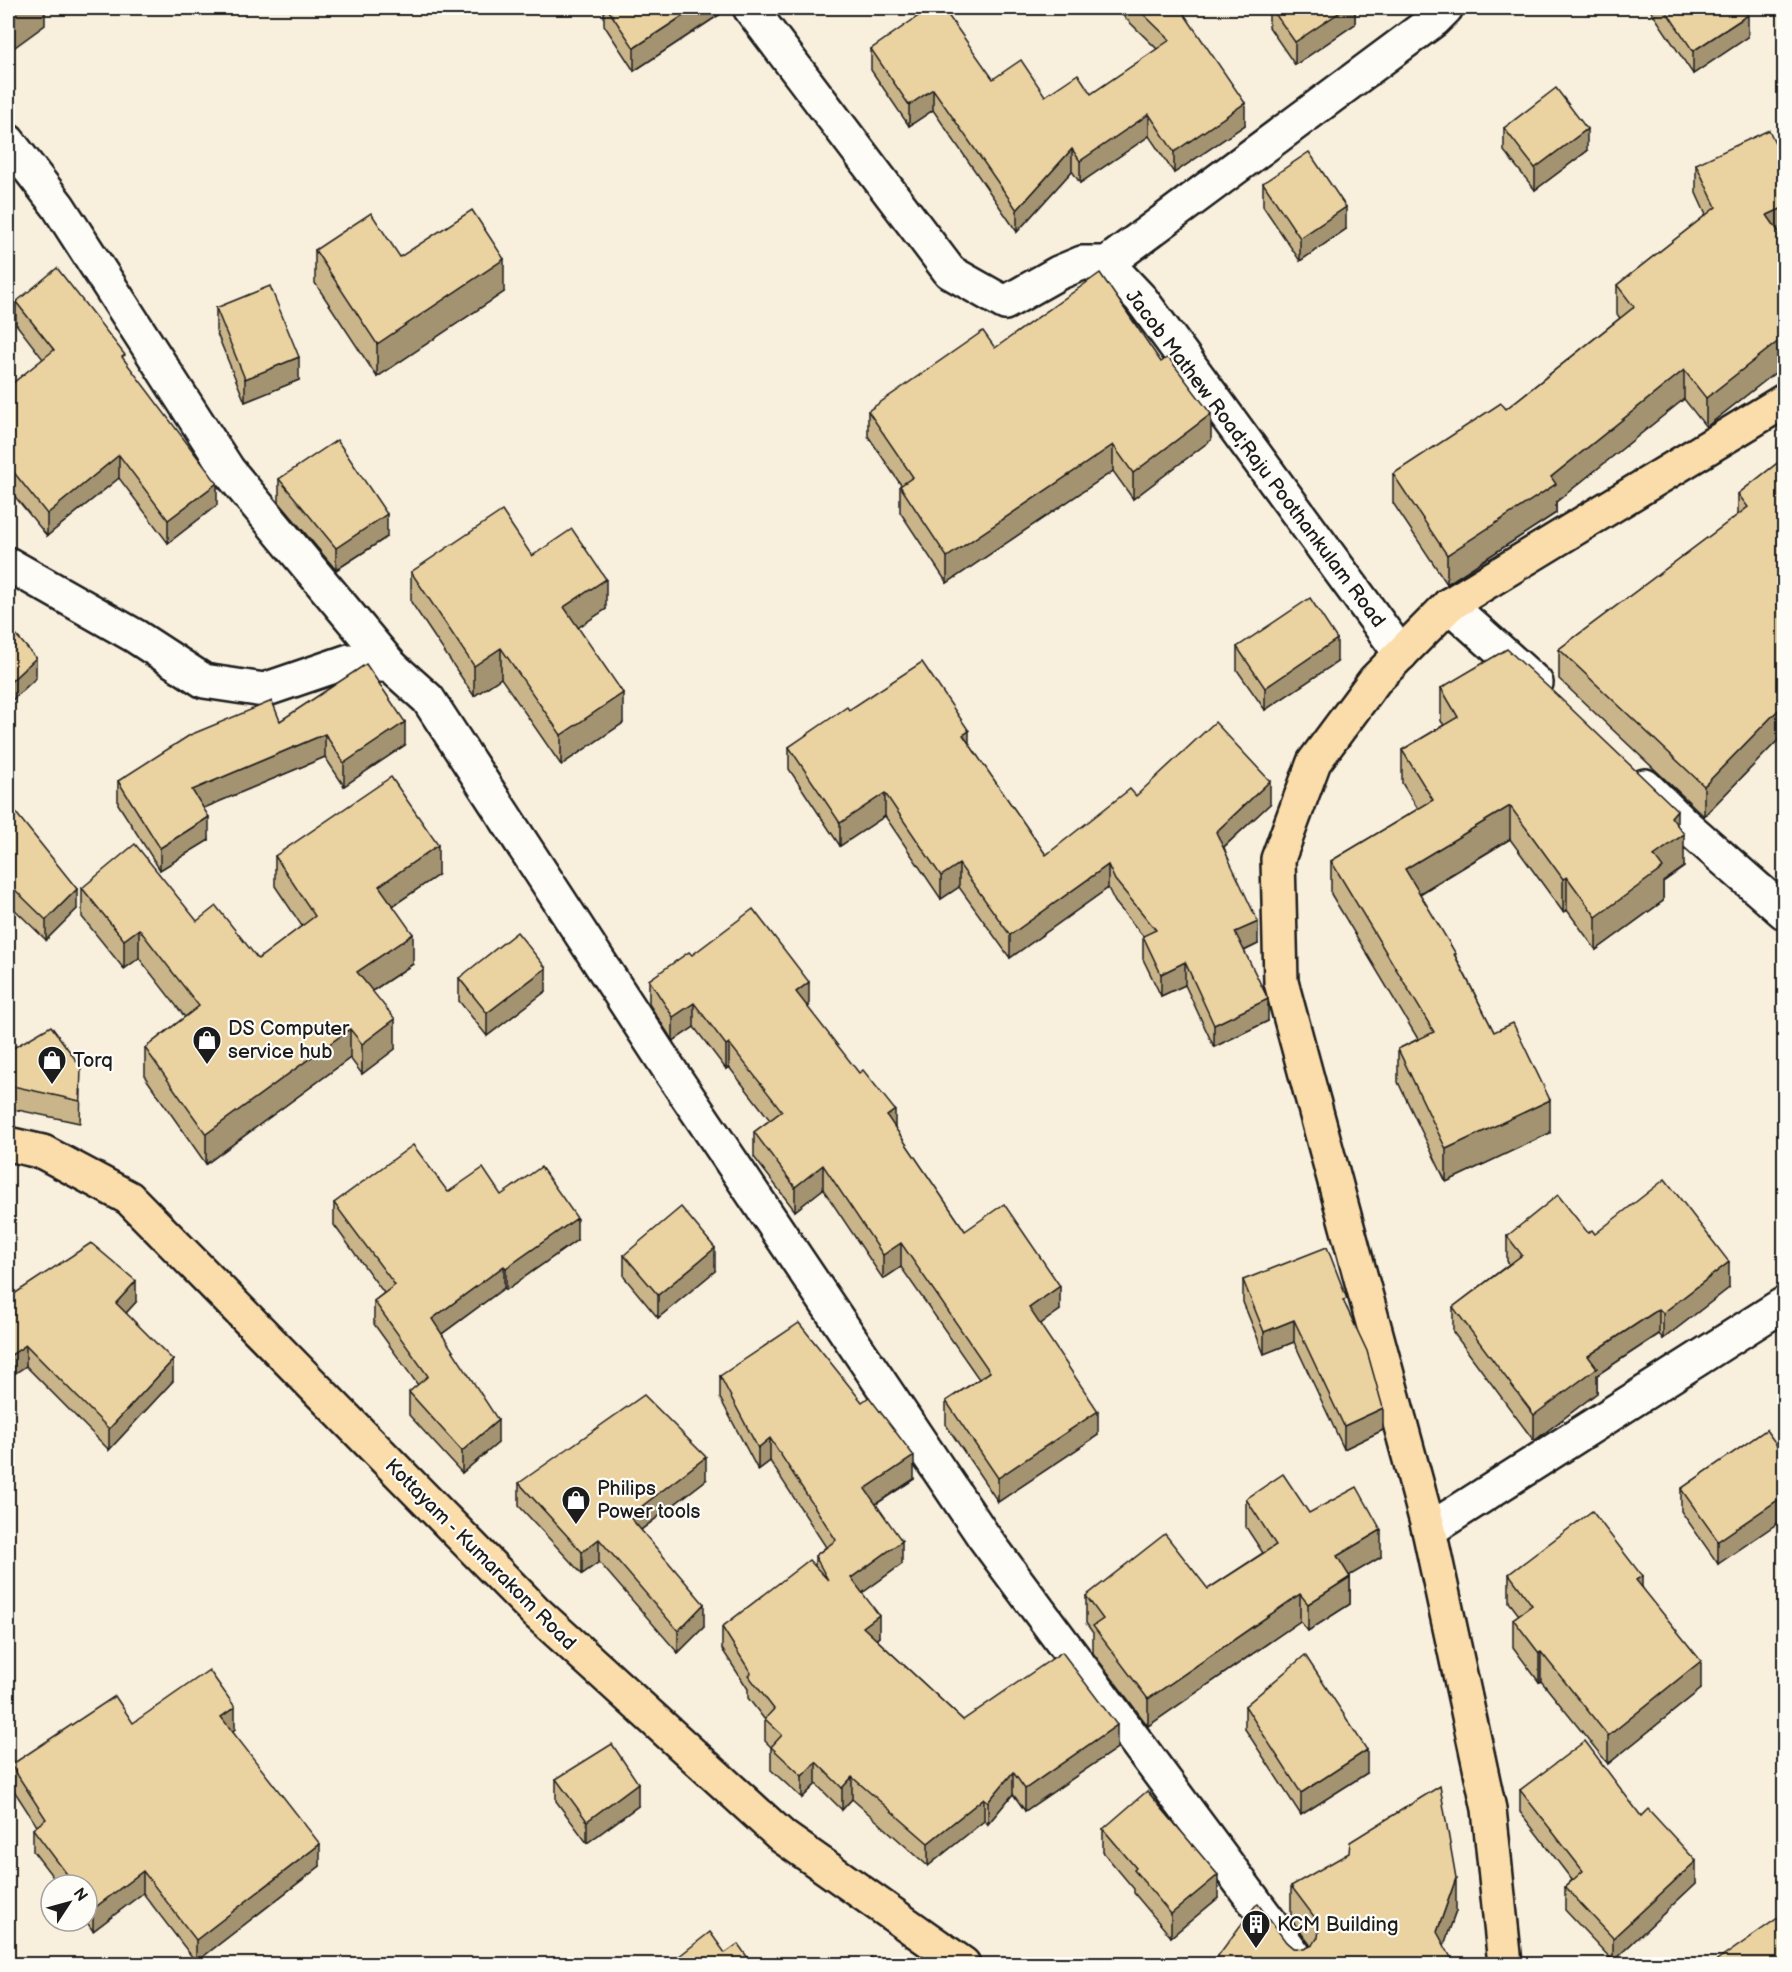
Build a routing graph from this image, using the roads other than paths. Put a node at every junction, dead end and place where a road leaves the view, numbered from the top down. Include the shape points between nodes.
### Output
1 (750, 8) edge
2 (1446, 8) edge
3 (8, 141) edge
4 (1107, 263) junction
5 (1785, 401) edge
6 (8, 564) edge
7 (1449, 605) junction
8 (1401, 654) junction
9 (391, 666) junction
10 (1558, 703) edge
11 (1626, 767) edge
12 (1785, 912) edge
13 (8, 1144) edge
14 (1785, 1304) edge
15 (1429, 1530) junction
16 (963, 1965) edge
17 (1301, 1965) edge
18 (1505, 1965) edge

1 - 4 street via 950,272 1005,303 1082,263
2 - 4 street
3 - 9 street via 58,206 228,470
4 - 8 street, Jacob Mathew Road;Raju Poothankulam Road via 1141,299
5 - 7 main road
6 - 9 street via 135,636 204,681 264,690 349,661
7 - 8 main road
7 - 10 street
8 - 15 main road via 1375,680 1314,762 1278,859 1281,982
9 - 17 street via 428,699 671,1072 984,1537
11 - 12 street via 1685,825
13 - 16 main road, Kottayam - Kumarakom Road via 43,1152 129,1198 536,1612 783,1837
14 - 15 street
15 - 18 main road via 1490,1809

